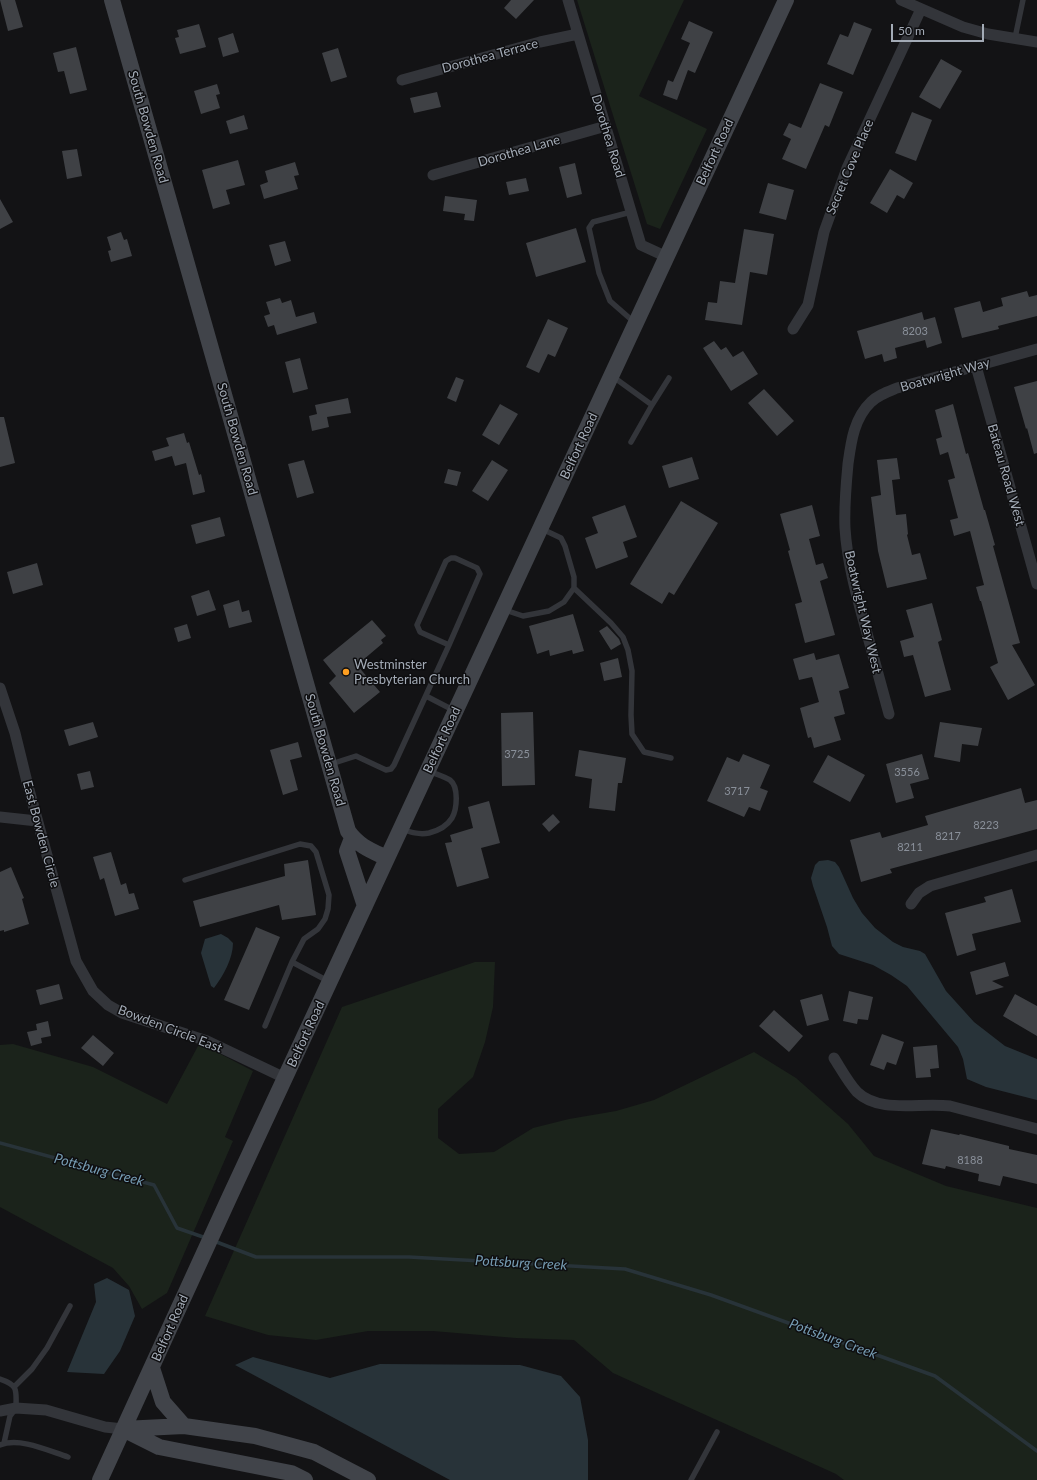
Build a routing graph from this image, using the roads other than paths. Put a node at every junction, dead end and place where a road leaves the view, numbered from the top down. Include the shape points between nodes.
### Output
1 (112, 0) edge
2 (568, 0) edge
3 (786, 0) edge
4 (901, 0) edge
5 (1023, 0) edge
6 (920, 10) junction
7 (578, 34) junction
8 (1015, 38) junction
9 (1037, 42) edge
10 (402, 80) dead end
11 (606, 126) junction
12 (433, 175) dead end
13 (631, 212) junction
14 (667, 257) junction
15 (636, 324) junction
16 (793, 329) dead end
17 (1037, 349) edge
18 (976, 366) junction
19 (612, 376) junction
20 (669, 378) dead end
21 (652, 405) junction
22 (861, 414) joint
23 (631, 442) dead end
24 (540, 528) junction
25 (1037, 584) edge
26 (574, 588) junction
27 (502, 610) junction
28 (449, 645) junction
29 (0, 688) edge
30 (426, 696) junction
31 (455, 711) junction
32 (889, 714) dead end
33 (669, 757) dead end
34 (329, 765) junction
35 (428, 771) junction
36 (0, 817) edge
37 (37, 821) junction
38 (401, 829) junction
39 (352, 838) junction
40 (1037, 855) edge
41 (387, 858) junction
42 (185, 880) dead end
43 (911, 904) dead end
44 (365, 906) junction
45 (292, 962) junction
46 (85, 979) joint
47 (330, 982) junction
48 (265, 1026) dead end
49 (834, 1058) dead end
50 (285, 1078) junction
51 (1037, 1129) edge
52 (70, 1306) dead end
53 (152, 1368) junction
54 (0, 1378) edge
55 (15, 1386) junction
56 (16, 1408) junction
57 (0, 1411) edge
58 (184, 1426) junction
59 (123, 1429) junction
60 (718, 1432) dead end
61 (2, 1444) edge
62 (68, 1457) dead end
63 (100, 1480) edge
64 (305, 1480) edge
65 (368, 1480) edge
66 (691, 1480) edge

1 - 34 main road, South Bowden Road
2 - 7 street, Dorothea Road
3 - 14 main road, Belfort Road
4 - 6 street
5 - 8 lane
6 - 8 street via 988,34
6 - 16 street, Secret Cove Place via 847,168 824,232 808,305
7 - 10 street, Dorothea Terrace
7 - 11 street, Dorothea Road
8 - 9 street
11 - 12 street, Dorothea Lane
11 - 13 street, Dorothea Road
13 - 14 street, Dorothea Road via 641,245
13 - 15 lane via 593,222 588,228 598,272 610,302
14 - 15 main road, Belfort Road
15 - 19 main road, Belfort Road
17 - 18 street, Boatwright Way
18 - 22 street, Boatwright Way via 891,390 880,395
18 - 25 street, Bateau Road West
19 - 21 lane
19 - 24 main road, Belfort Road
20 - 21 lane
21 - 23 lane
22 - 32 street, Boatwright Way West via 851,443 845,494 845,528 857,596
24 - 26 lane via 561,538 574,577
24 - 27 main road, Belfort Road
26 - 27 lane via 564,602 549,611 523,616
26 - 33 lane via 623,637 632,671 632,734 644,752
27 - 31 main road, Belfort Road
28 - 28 lane via 480,574 477,568 455,558 446,562 417,625 420,632
28 - 30 lane
29 - 37 street, East Bowden Circle via 15,733
30 - 31 lane
30 - 34 lane via 391,769 386,770 356,756
31 - 35 main road, Belfort Road
34 - 39 main road, South Bowden Road
35 - 38 main road, Belfort Road
35 - 38 lane via 450,780 454,786 457,798 452,817 442,827 430,833 419,834
36 - 37 street
37 - 46 street, East Bowden Circle via 76,961
38 - 41 main road, Belfort Road
39 - 41 main road
39 - 44 main road via 348,851
40 - 43 street via 930,886 919,893
41 - 44 main road, Belfort Road
42 - 45 lane via 300,844 311,846 316,852 329,895 328,909 325,919 318,929 304,939
44 - 47 main road, Belfort Road
45 - 47 lane
45 - 48 lane
46 - 50 street, Bowden Circle East via 108,1005 122,1013 207,1041
47 - 50 main road, Belfort Road
49 - 51 street via 856,1091 868,1101 898,1106 950,1106
50 - 53 main road, Belfort Road
52 - 55 lane via 47,1348
53 - 58 main road via 163,1402
53 - 59 main road, Belfort Road
54 - 55 lane
55 - 56 lane
56 - 57 street
56 - 59 street via 46,1410
56 - 61 lane via 10,1416
58 - 59 main road
58 - 65 main road via 255,1436 314,1452
59 - 63 main road, Belfort Road
59 - 64 main road via 159,1447 291,1473
60 - 66 lane
61 - 62 lane via 29,1444

